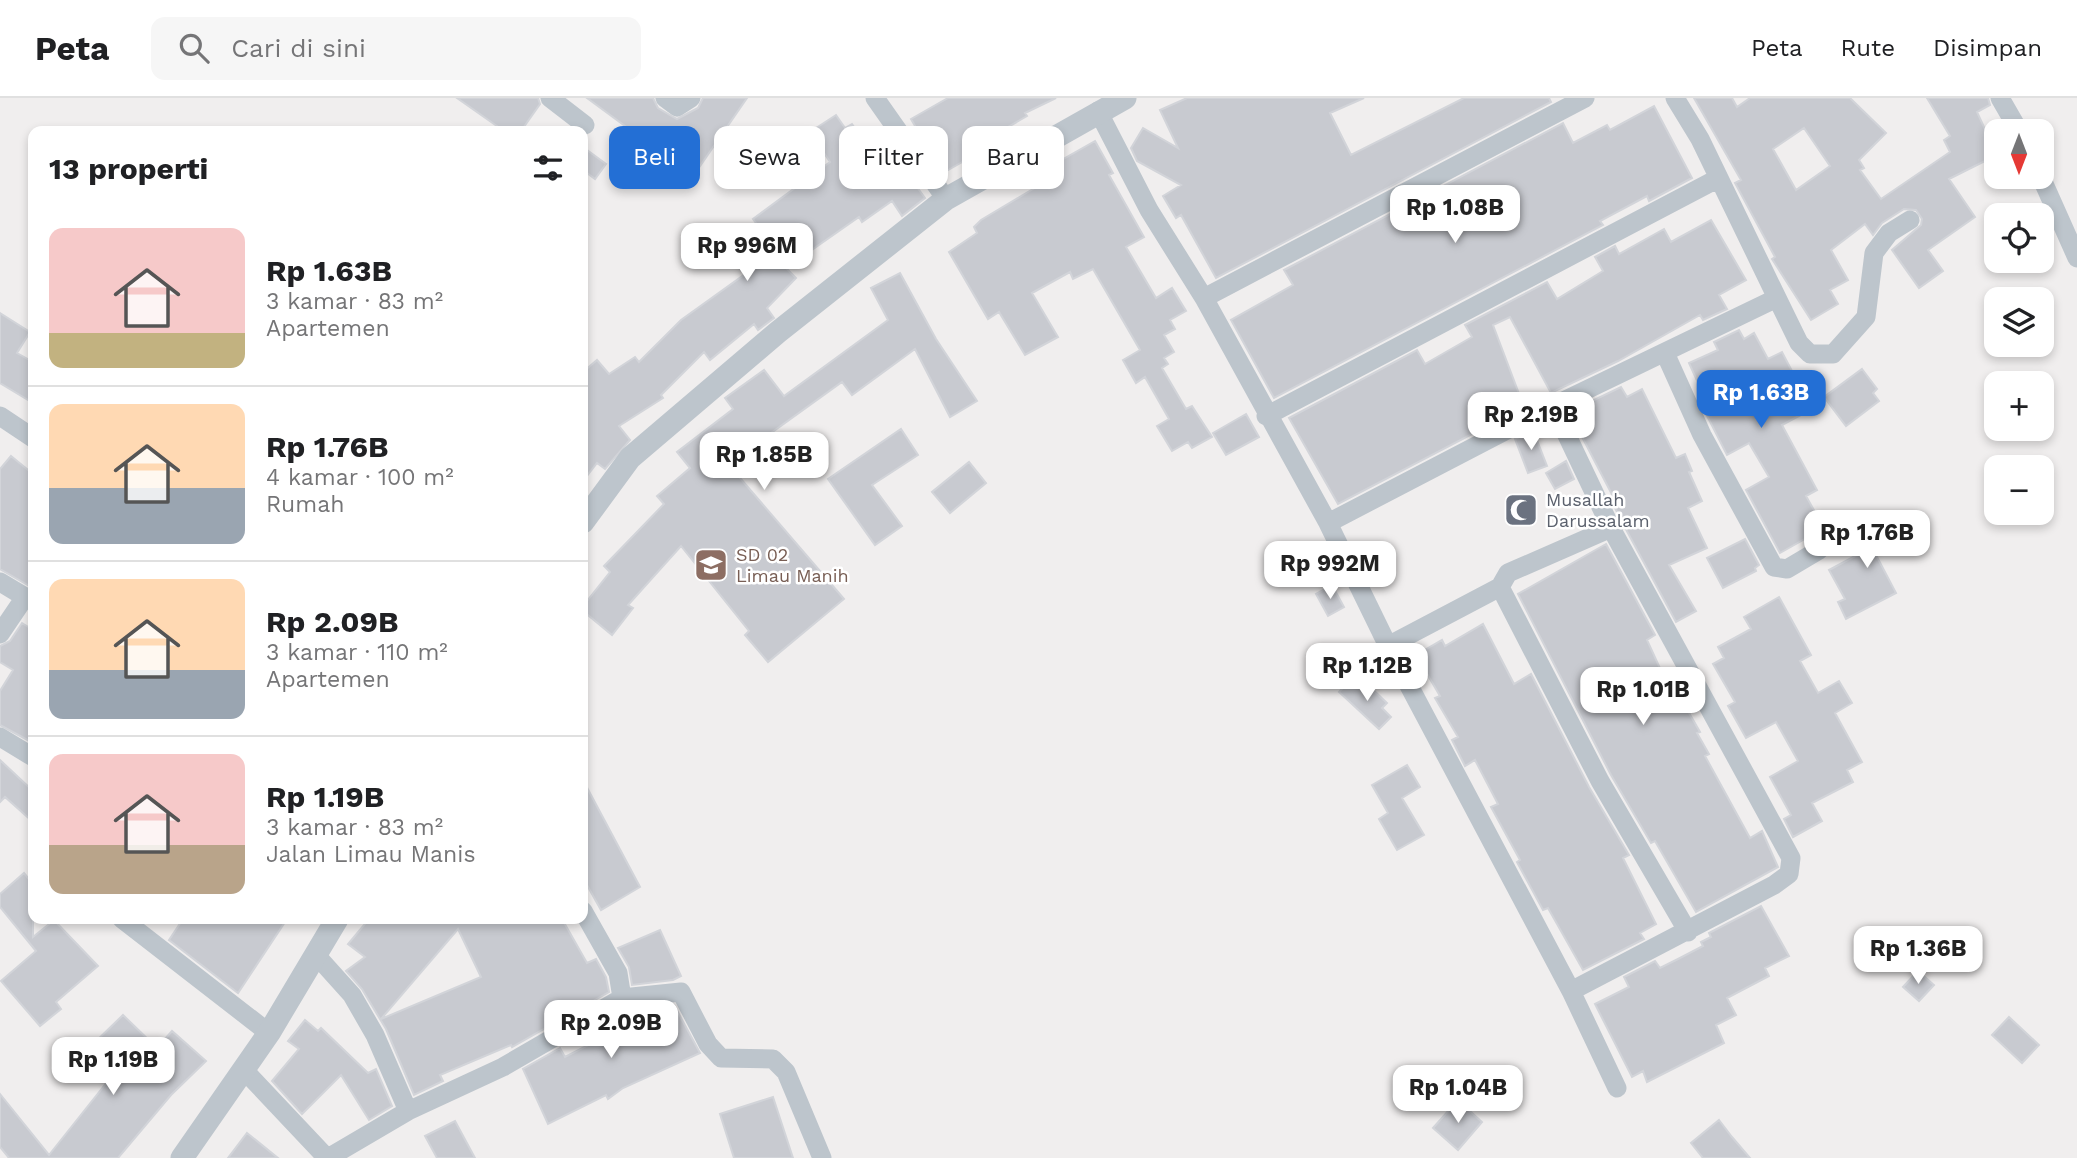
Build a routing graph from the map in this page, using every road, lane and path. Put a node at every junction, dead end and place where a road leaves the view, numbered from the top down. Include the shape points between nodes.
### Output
1 (550, 98) edge
2 (665, 98) edge
3 (691, 98) edge
4 (875, 98) edge
5 (1125, 98) edge
6 (1585, 98) edge
7 (1675, 98) edge
8 (2000, 98) edge
9 (1098, 111) junction
10 (2012, 119) edge
11 (585, 125) dead end
12 (1717, 179) junction
13 (2046, 189) edge
14 (946, 199) junction
15 (1910, 220) dead end
16 (2077, 258) edge
17 (1204, 298) junction
18 (1777, 298) junction
19 (1665, 353) junction
20 (1553, 407) junction
21 (0, 416) edge
22 (1266, 416) junction
23 (28, 435) edge
24 (588, 515) edge
25 (1328, 523) junction
26 (1611, 528) junction
27 (1819, 550) dead end
28 (0, 582) edge
29 (1500, 587) junction
30 (28, 590) edge
31 (28, 592) edge
32 (0, 634) edge
33 (1388, 646) junction
34 (0, 737) edge
35 (28, 754) edge
36 (588, 920) edge
37 (128, 924) edge
38 (334, 924) edge
39 (1688, 932) junction
40 (316, 955) junction
41 (1571, 990) junction
42 (622, 998) junction
43 (269, 1033) junction
44 (243, 1069) junction
45 (1618, 1088) dead end
46 (408, 1111) junction
47 (182, 1158) edge
48 (328, 1158) edge
49 (822, 1158) edge

1 - 11 street
2 - 3 street via 677,107
4 - 14 street
5 - 9 street
6 - 17 street
7 - 12 street
8 - 10 street
9 - 14 street
9 - 17 street via 1149,210
12 - 18 street
12 - 22 street
13 - 16 street
14 - 24 street via 778,332 630,458
15 - 18 street via 1879,244 1866,317 1833,354 1810,354 1799,343
17 - 22 street
18 - 19 street
19 - 20 street
19 - 27 street via 1702,435 1774,566 1787,569
20 - 25 street
20 - 26 street
21 - 23 street
22 - 25 street
25 - 33 street
26 - 29 street via 1508,573
26 - 39 street via 1791,858 1789,874 1774,885
28 - 30 street
29 - 33 street
29 - 39 street via 1600,781
31 - 32 street
33 - 41 street
34 - 35 street
36 - 42 street via 618,973
37 - 43 street
38 - 40 street
39 - 41 street
40 - 43 street
40 - 46 street via 352,995
41 - 45 street
42 - 46 street via 503,1067
42 - 49 street via 681,992 708,1044 721,1058 773,1059 786,1072
43 - 44 street
44 - 47 street
44 - 48 street
46 - 48 street

